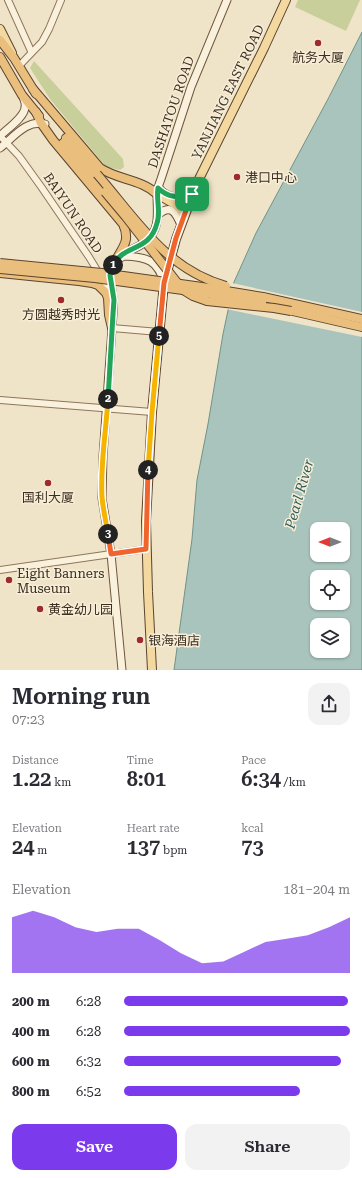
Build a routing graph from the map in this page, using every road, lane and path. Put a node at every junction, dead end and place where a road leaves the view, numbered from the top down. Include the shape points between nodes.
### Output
1 (8, 0) edge
2 (61, 0) edge
3 (227, 0) edge
4 (286, 0) edge
5 (0, 30) edge
6 (0, 40) edge
7 (31, 52) junction
8 (14, 58) junction
9 (0, 59) edge
10 (19, 66) junction
11 (33, 89) junction
12 (22, 95) junction
13 (44, 124) junction
14 (0, 136) edge
15 (3, 143) edge
16 (0, 148) edge
17 (158, 191) junction
18 (192, 194) junction
19 (158, 215) junction
20 (184, 217) junction
21 (181, 225) junction
22 (115, 262) junction
23 (0, 263) edge
24 (0, 269) edge
25 (0, 273) edge
26 (164, 283) junction
27 (114, 300) junction
28 (263, 300) junction
29 (291, 311) junction
30 (362, 319) edge
31 (362, 327) edge
32 (112, 328) junction
33 (159, 332) junction
34 (0, 400) edge
35 (107, 408) junction
36 (152, 412) junction
37 (146, 549) junction
38 (111, 554) junction
39 (0, 570) edge
40 (122, 670) edge
41 (152, 670) edge

1 - 7 street
2 - 7 street via 42,42
3 - 17 main road, DASHATOU ROAD via 191,87
4 - 18 main road, YANJIANG EAST ROAD
5 - 8 main road
6 - 8 highway
7 - 10 street
8 - 10 highway
9 - 12 highway
10 - 11 highway
11 - 17 highway via 100,168 107,173
11 - 28 highway, bridge via 54,123 166,254 209,281
12 - 13 highway
12 - 14 main road via 26,106 23,114
13 - 15 main road via 32,123
13 - 22 highway via 53,140 123,224 126,240
13 - 29 highway, bridge via 105,192 185,291 207,301
14 - 15 street, BAIYUN ROAD
15 - 16 main road
15 - 27 street, BAIYUN ROAD via 19,156 89,257
17 - 18 main road via 173,197
17 - 19 main road, DASHATOU ROAD
17 - 20 main road via 180,209
18 - 20 main road, YANJIANG EAST ROAD
19 - 21 main road via 165,210 172,210
19 - 22 main road, DASHATOU ROAD via 158,222 147,241 123,254
20 - 21 main road, YANJIANG EAST ROAD
21 - 26 main road, YANJIANG EAST ROAD
22 - 26 main road via 124,256 147,259 157,266
22 - 27 main road via 110,275
23 - 28 highway, bridge via 202,286
24 - 28 highway, bridge
25 - 32 highway via 98,285 106,292 108,298
26 - 33 main road, YANJIANG EAST ROAD
27 - 32 main road
28 - 29 highway, bridge
28 - 30 highway
29 - 31 highway
32 - 33 street
32 - 35 main road
33 - 36 main road, YANJIANG EAST ROAD
34 - 35 street
35 - 36 street
35 - 38 main road via 102,498
36 - 37 main road, YANJIANG EAST ROAD
37 - 38 street
37 - 41 main road, YANJIANG EAST ROAD
38 - 39 street
38 - 40 main road

